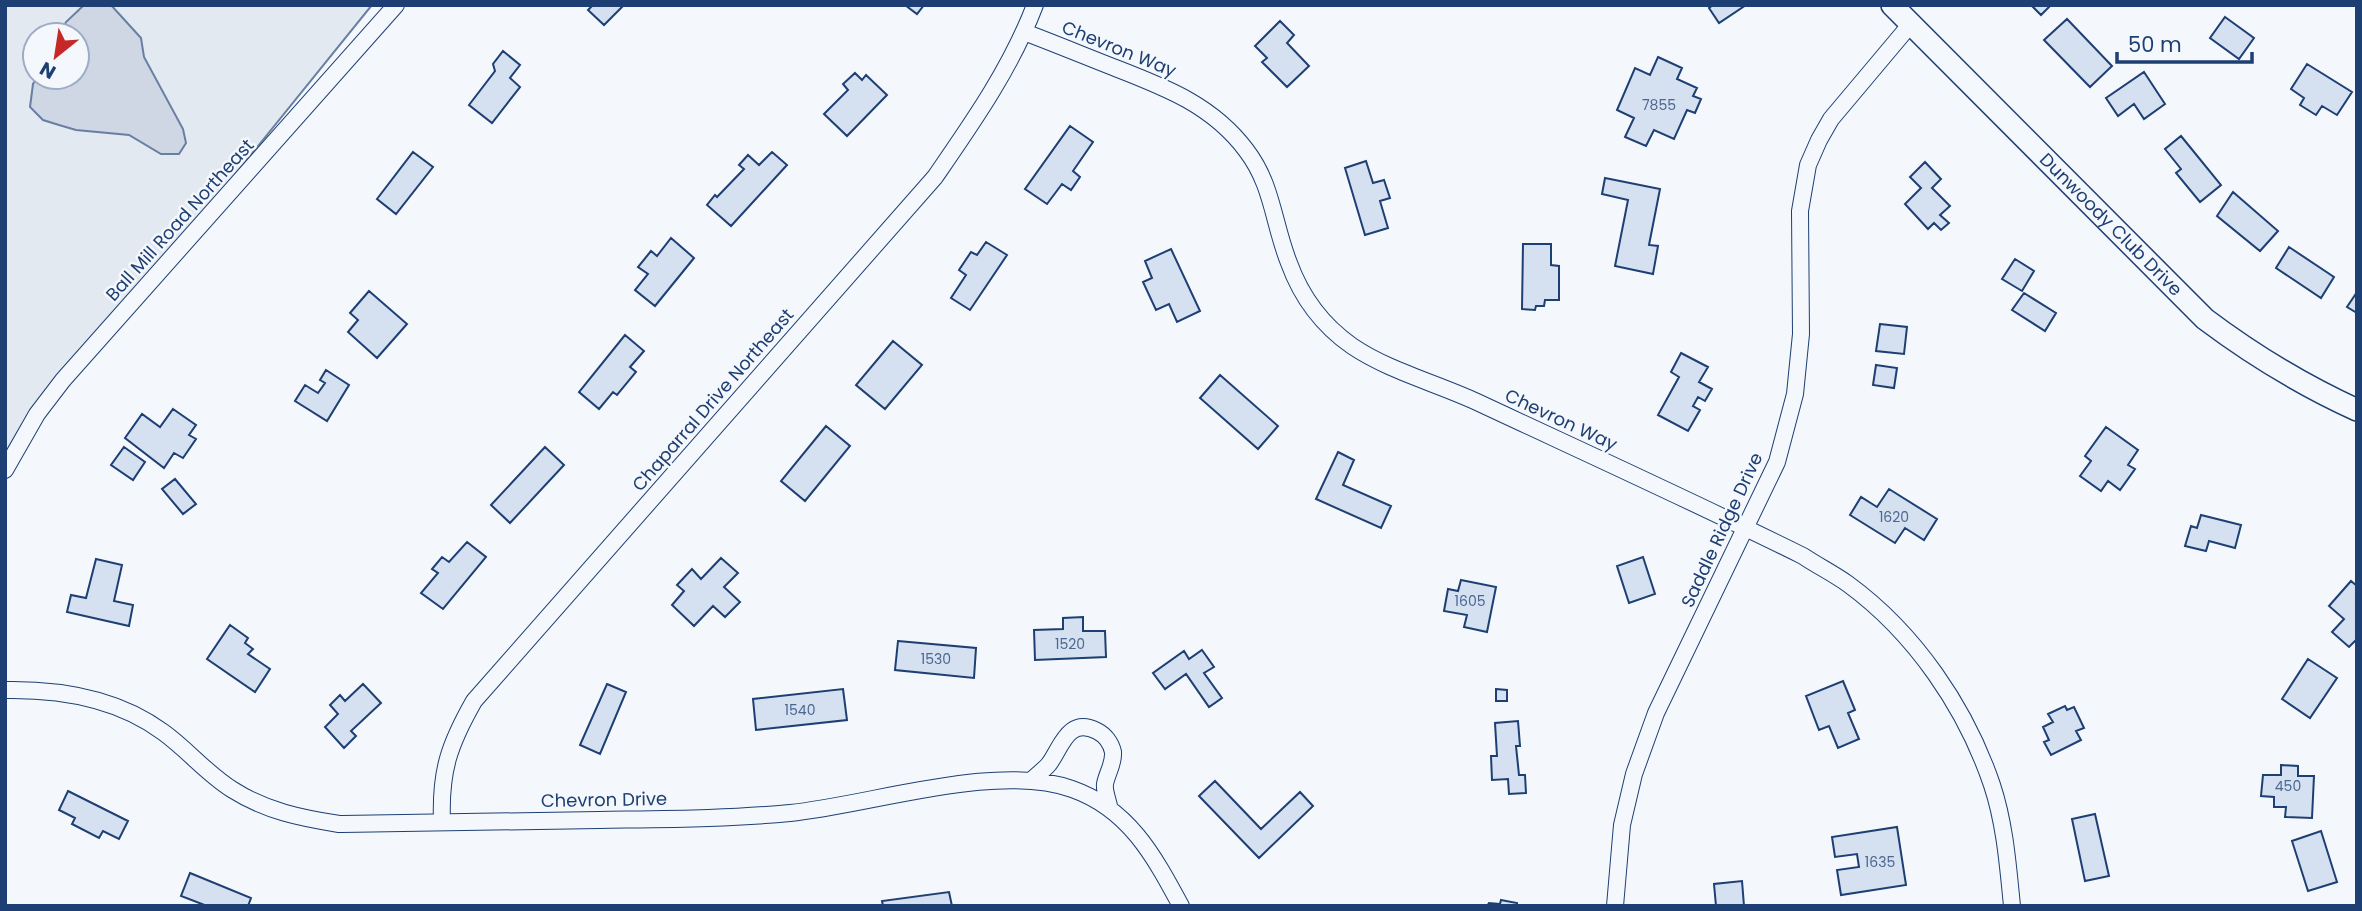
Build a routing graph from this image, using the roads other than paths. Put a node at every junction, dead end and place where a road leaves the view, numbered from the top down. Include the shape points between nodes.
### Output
1 (396, 5) edge
2 (1035, 5) edge
3 (1892, 5) edge
4 (1910, 25) junction
5 (1024, 32) junction
6 (2357, 410) edge
7 (5, 470) edge
8 (1746, 528) junction
9 (5, 690) edge
10 (1033, 779) junction
11 (1109, 806) junction
12 (442, 822) junction
13 (1181, 906) edge
14 (1615, 906) edge
15 (2012, 906) edge

1 - 7 street, Ball Mill Road Northeast via 63,380
2 - 5 street, Chaparral Drive Northeast
3 - 4 street, Dunwoody Club Drive
4 - 6 street, Dunwoody Club Drive via 2205,319 2261,360
4 - 8 street, Saddle Ridge Drive via 1831,119 1808,165 1800,211 1801,334 1796,394 1777,462
5 - 8 street, Chevron Way via 1174,91 1224,124 1264,180 1301,292 1323,321 1351,345
5 - 12 street, Chaparral Drive Northeast via 980,113 935,177 474,701 446,760
8 - 14 street, Saddle Ridge Drive via 1656,713 1634,774 1622,825
8 - 15 street, Chevron Way via 1848,584 1891,621 1928,666 1959,713 1993,787 2004,833
9 - 12 street, Chevron Drive via 56,691 115,705 164,732 233,790 291,816 340,824
10 - 11 street, Chevron Drive via 1072,789
10 - 11 street via 1049,764 1068,733 1094,729 1106,737 1113,750 1105,786
10 - 12 street, Chevron Drive via 960,785 791,813
11 - 13 street, Chevron Drive via 1157,861

